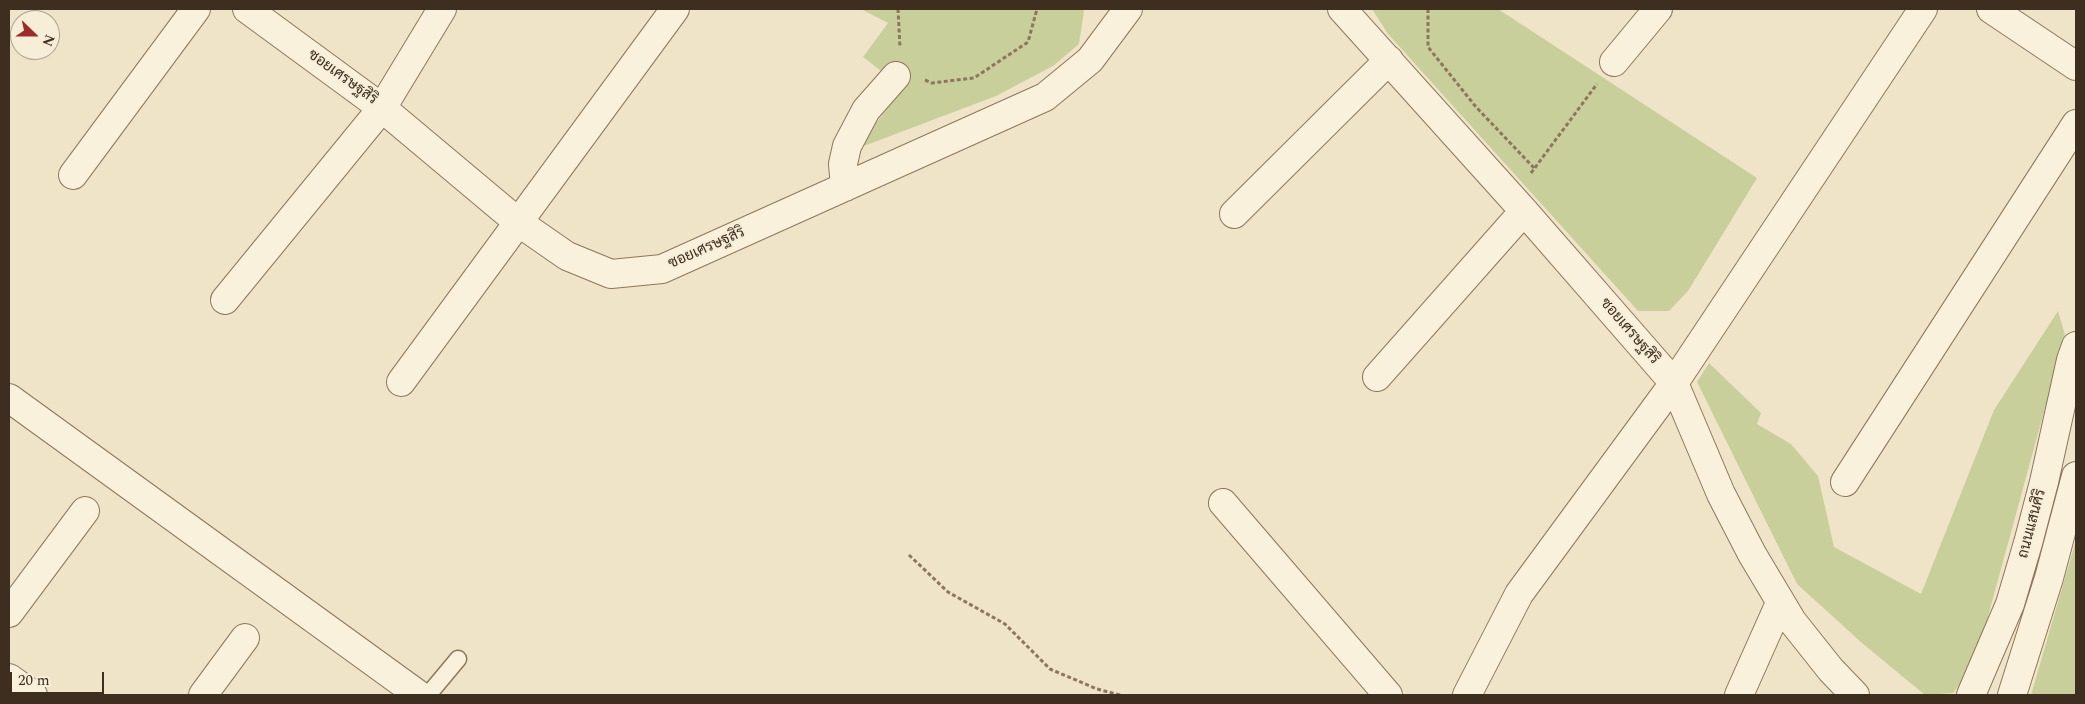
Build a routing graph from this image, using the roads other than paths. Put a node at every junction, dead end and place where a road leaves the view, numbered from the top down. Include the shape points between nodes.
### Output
1 (196, 9) edge
2 (247, 9) edge
3 (442, 9) edge
4 (675, 9) edge
5 (1128, 9) edge
6 (1342, 9) edge
7 (1658, 9) edge
8 (1923, 9) edge
9 (1991, 9) edge
10 (1389, 60) junction
11 (1614, 62) road end
12 (898, 63) road end
13 (2076, 66) edge
14 (382, 108) junction
15 (2076, 124) edge
16 (73, 174) dead end
17 (845, 187) junction
18 (1517, 203) junction
19 (1234, 214) dead end
20 (518, 222) junction
21 (225, 300) dead end
22 (2076, 346) edge
23 (1377, 377) dead end
24 (401, 382) dead end
25 (1674, 383) junction
26 (9, 398) edge
27 (1845, 482) dead end
28 (2044, 482) junction
29 (2075, 482) edge
30 (1223, 503) dead end
31 (84, 512) dead end
32 (1780, 603) junction
33 (9, 613) edge
34 (245, 638) dead end
35 (458, 659) dead end
36 (9, 678) edge
37 (33, 695) edge
38 (203, 695) edge
39 (419, 695) edge
40 (428, 695) edge
41 (1388, 695) edge
42 (1467, 695) edge
43 (1739, 695) edge
44 (1855, 695) edge
45 (1971, 695) edge
46 (2012, 695) edge

1 - 16 street
2 - 14 street, ซอยเศรษฐสิริ
3 - 14 street
4 - 20 street
5 - 17 street, ซอยเศรษฐสิริ via 1090,60 1045,97
6 - 10 street, ซอยเศรษฐสิริ
7 - 11 street
8 - 25 street
9 - 13 street
10 - 18 street, ซอยเศรษฐสิริ
10 - 19 street
12 - 17 street via 866,110 847,146 843,164
14 - 20 street, ซอยเศรษฐสิริ
14 - 21 street
15 - 27 street
17 - 20 street, ซอยเศรษฐสิริ via 662,269 611,274 567,256
18 - 23 street
18 - 25 street, ซอยเศรษฐสิริ
20 - 24 street
22 - 28 street, ถนนแสนศิริ
25 - 32 street, ซอยเศรษฐสิริ via 1721,494
25 - 42 street via 1518,594
26 - 39 street
28 - 29 street
28 - 45 street, ถนนแสนศิริ via 2010,604
29 - 46 street, ถนนแสนศิริ
30 - 41 street
31 - 33 street
32 - 43 street
32 - 44 street, ซอยเศรษฐสิริ via 1831,670
34 - 38 street
35 - 40 lane
36 - 37 street

